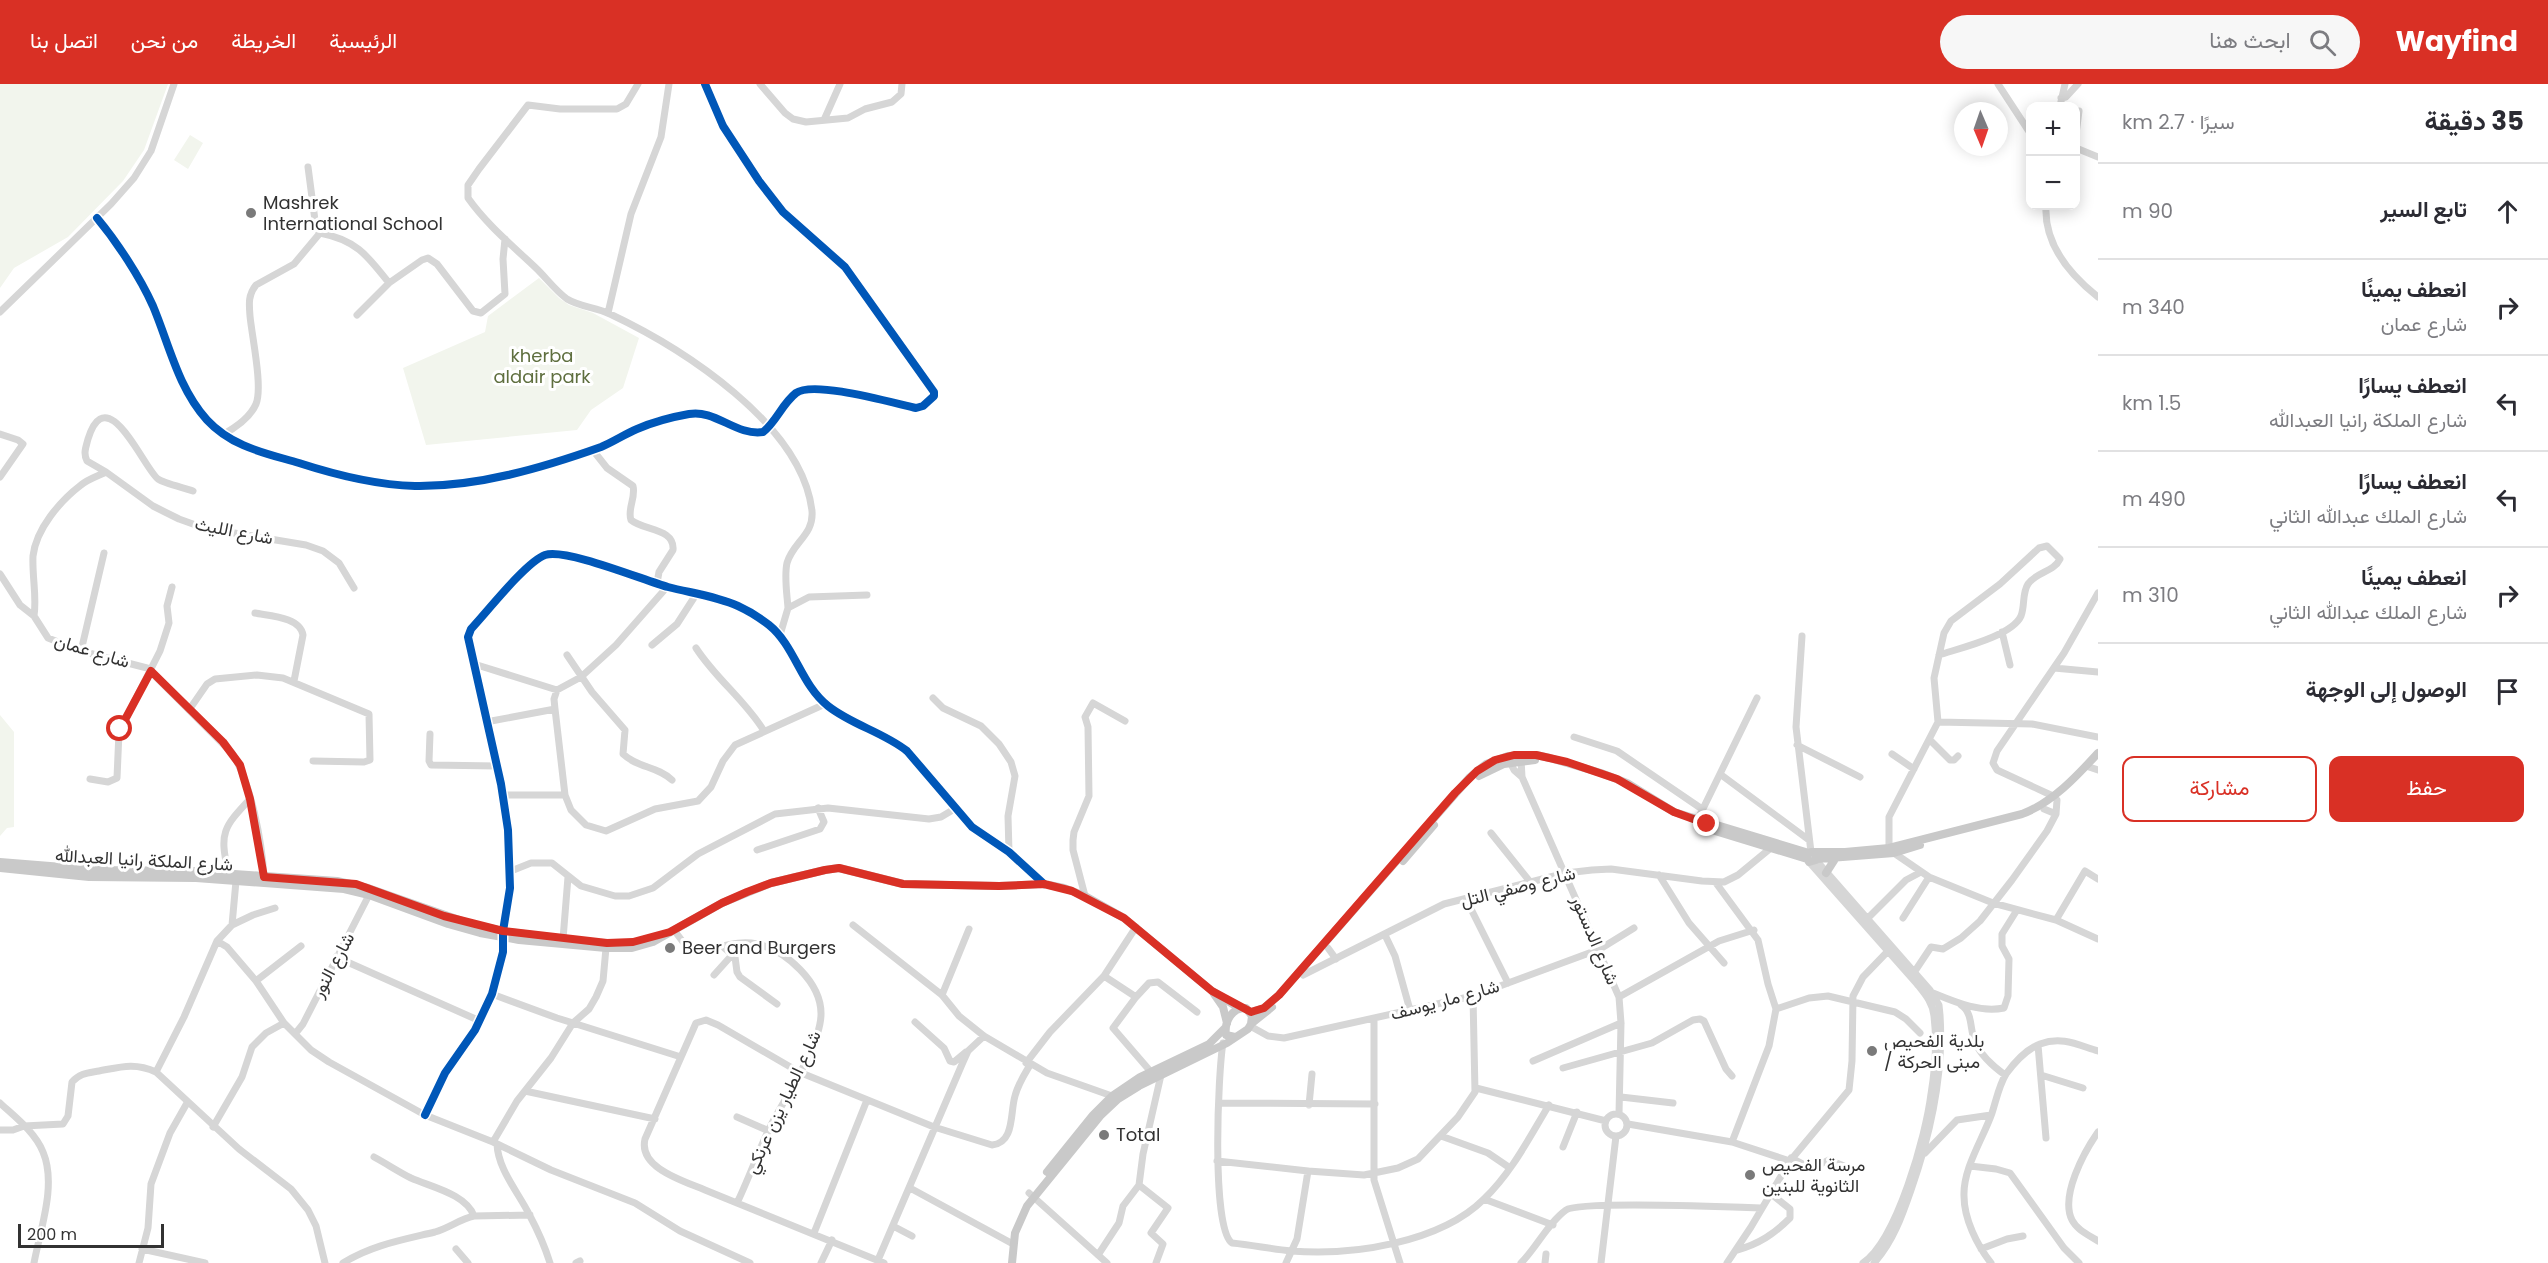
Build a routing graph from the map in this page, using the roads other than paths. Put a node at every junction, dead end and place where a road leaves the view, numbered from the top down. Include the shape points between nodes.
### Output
1 (174, 84) edge
2 (638, 84) edge
3 (669, 84) edge
4 (705, 84) edge
5 (760, 84) edge
6 (840, 84) edge
7 (902, 84) edge
8 (1998, 84) edge
9 (2065, 84) edge
10 (2078, 84) edge
11 (2061, 98) junction
12 (2060, 102) edge
13 (824, 120) junction
14 (2026, 126) edge
15 (2080, 150) edge
16 (2098, 157) edge
17 (308, 167) dead end
18 (2046, 210) edge
19 (97, 218) junction
20 (320, 233) junction
21 (506, 239) junction
22 (389, 283) junction
23 (2098, 297) edge
24 (0, 312) edge
25 (609, 313) junction
26 (357, 315) dead end
27 (768, 428) junction
28 (0, 434) edge
29 (222, 435) junction
30 (592, 449) junction
31 (106, 472) junction
32 (0, 477) edge
33 (193, 491) dead end
34 (104, 553) dead end
35 (0, 574) edge
36 (657, 584) junction
37 (667, 586) junction
38 (172, 587) dead end
39 (354, 588) dead end
40 (697, 593) junction
41 (2098, 593) edge
42 (867, 595) dead end
43 (788, 608) junction
44 (255, 613) dead end
45 (34, 616) junction
46 (2002, 632) junction
47 (780, 635) junction
48 (1802, 636) dead end
49 (652, 645) dead end
50 (696, 648) dead end
51 (81, 651) junction
52 (567, 655) dead end
53 (1939, 655) junction
54 (474, 664) junction
55 (2010, 665) dead end
56 (2054, 668) junction
57 (151, 671) junction
58 (2098, 672) edge
59 (581, 677) junction
60 (294, 681) junction
61 (557, 690) junction
62 (933, 698) dead end
63 (1756, 698) dead end
64 (825, 704) junction
65 (189, 710) junction
66 (555, 710) junction
67 (1125, 721) dead end
68 (486, 722) junction
69 (1938, 722) junction
70 (2015, 723) junction
71 (764, 731) junction
72 (430, 734) dead end
73 (2098, 737) edge
74 (1574, 738) dead end
75 (1930, 740) junction
76 (1797, 745) junction
77 (1892, 754) dead end
78 (1958, 756) dead end
79 (1521, 758) junction
80 (1509, 759) junction
81 (313, 761) dead end
82 (2095, 763) edge
83 (497, 766) junction
84 (1914, 769) junction
85 (1720, 774) junction
86 (1522, 777) junction
87 (1860, 777) dead end
88 (90, 779) dead end
89 (672, 780) dead end
90 (503, 795) junction
91 (565, 795) junction
92 (2055, 798) junction
93 (250, 799) junction
94 (818, 808) junction
95 (956, 808) junction
96 (1702, 809) junction
97 (2044, 809) junction
98 (2056, 814) junction
99 (1697, 821) junction
100 (1491, 833) dead end
101 (1809, 840) junction
102 (1772, 847) junction
103 (757, 849) dead end
104 (1892, 850) junction
105 (1009, 852) junction
106 (1812, 857) junction
107 (1835, 859) junction
108 (0, 862) edge
109 (1912, 866) junction
110 (0, 868) edge
111 (228, 871) dead end
112 (511, 871) junction
113 (1921, 872) junction
114 (1566, 873) junction
115 (1826, 873) junction
116 (1659, 875) junction
117 (264, 877) junction
118 (568, 877) junction
119 (1929, 877) junction
120 (2098, 879) edge
121 (1906, 880) junction
122 (236, 881) junction
123 (1531, 883) junction
124 (1716, 883) junction
125 (1044, 884) junction
126 (369, 895) junction
127 (1085, 896) junction
128 (1466, 899) junction
129 (1993, 903) junction
130 (274, 908) dead end
131 (2017, 910) junction
132 (1903, 918) dead end
133 (1867, 919) junction
134 (2056, 920) junction
135 (232, 925) junction
136 (853, 925) dead end
137 (1136, 927) junction
138 (1634, 928) dead end
139 (969, 929) dead end
140 (1754, 930) junction
141 (672, 931) junction
142 (503, 934) junction
143 (1385, 935) junction
144 (563, 939) junction
145 (2098, 939) edge
146 (217, 941) junction
147 (721, 945) junction
148 (301, 946) dead end
149 (1709, 946) junction
150 (606, 948) junction
151 (1328, 948) junction
152 (1891, 948) junction
153 (1600, 949) junction
154 (732, 955) junction
155 (336, 957) junction
156 (1336, 959) junction
157 (1724, 963) dead end
158 (1915, 970) junction
159 (714, 975) dead end
160 (1303, 975) junction
161 (1104, 976) junction
162 (256, 981) junction
163 (1508, 983) junction
164 (1212, 991) junction
165 (1932, 993) junction
166 (492, 994) junction
167 (942, 995) junction
168 (1473, 996) junction
169 (1136, 997) junction
170 (1619, 997) junction
171 (1853, 1002) junction
172 (777, 1004) dead end
173 (1961, 1005) junction
174 (1239, 1008) junction
175 (1776, 1009) junction
176 (1410, 1010) junction
177 (1197, 1012) dead end
178 (1251, 1012) junction
179 (1374, 1019) junction
180 (480, 1021) junction
181 (915, 1022) dead end
182 (284, 1023) junction
183 (573, 1023) junction
184 (1621, 1023) junction
185 (1251, 1025) junction
186 (1226, 1028) junction
187 (1920, 1033) dead end
188 (295, 1034) junction
189 (984, 1036) junction
190 (1235, 1037) junction
191 (2038, 1045) junction
192 (1222, 1046) junction
193 (968, 1051) junction
194 (2098, 1052) edge
195 (1621, 1053) junction
196 (681, 1057) junction
197 (1533, 1061) dead end
198 (1028, 1064) junction
199 (1563, 1068) dead end
200 (156, 1072) junction
201 (798, 1072) junction
202 (1151, 1072) junction
203 (1312, 1074) dead end
204 (1161, 1075) junction
205 (2005, 1075) junction
206 (2041, 1075) junction
207 (1732, 1076) dead end
208 (1476, 1088) junction
209 (2083, 1088) dead end
210 (525, 1091) junction
211 (1112, 1096) junction
212 (1620, 1097) junction
213 (867, 1100) junction
214 (0, 1103) edge
215 (187, 1103) junction
216 (1219, 1103) junction
217 (1673, 1103) dead end
218 (1375, 1104) junction
219 (1309, 1105) junction
220 (1549, 1105) junction
221 (1577, 1112) junction
222 (1619, 1114) junction
223 (425, 1115) junction
224 (1991, 1115) junction
225 (737, 1117) dead end
226 (655, 1119) junction
227 (1606, 1121) junction
228 (1628, 1124) junction
229 (24, 1125) junction
230 (213, 1127) junction
231 (934, 1127) junction
232 (0, 1130) edge
233 (769, 1131) junction
234 (2098, 1132) edge
235 (1441, 1136) junction
236 (1616, 1136) junction
237 (2046, 1138) dead end
238 (1731, 1142) junction
239 (495, 1143) junction
240 (1563, 1147) dead end
241 (1923, 1155) junction
242 (374, 1157) dead end
243 (1791, 1160) junction
244 (1217, 1161) junction
245 (1970, 1166) junction
246 (1844, 1167) dead end
247 (1510, 1168) junction
248 (1308, 1171) junction
249 (1914, 1171) junction
250 (1373, 1174) junction
251 (1139, 1185) junction
252 (910, 1188) junction
253 (1770, 1193) junction
254 (1031, 1194) junction
255 (1484, 1199) junction
256 (737, 1203) junction
257 (1608, 1205) junction
258 (1761, 1208) junction
259 (530, 1215) junction
260 (474, 1216) junction
261 (1553, 1225) junction
262 (893, 1226) junction
263 (814, 1233) junction
264 (912, 1236) dead end
265 (2023, 1236) dead end
266 (832, 1240) junction
267 (2098, 1241) edge
268 (1011, 1243) junction
269 (1395, 1244) junction
270 (142, 1249) junction
271 (456, 1249) dead end
272 (1981, 1249) junction
273 (1737, 1250) junction
274 (1293, 1251) junction
275 (1546, 1254) dead end
276 (1102, 1260) edge
277 (881, 1261) edge
278 (34, 1263) edge
279 (139, 1263) edge
280 (205, 1263) edge
281 (325, 1263) edge
282 (343, 1263) edge
283 (468, 1263) edge
284 (550, 1263) edge
285 (750, 1263) edge
286 (821, 1263) edge
287 (1007, 1263) edge
288 (1012, 1263) edge
289 (1156, 1263) edge
290 (1286, 1263) edge
291 (1400, 1263) edge
292 (1521, 1263) edge
293 (1545, 1263) edge
294 (1601, 1263) edge
295 (1728, 1263) edge
296 (1863, 1263) edge
297 (1874, 1263) edge
298 (1992, 1263) edge
299 (2079, 1263) edge

1 - 19 street via 145,163
2 - 21 street via 620,108 528,105 479,169 467,192 474,206
3 - 25 street via 661,137 631,214
4 - 27 street via 723,126 764,188 783,212 845,267 935,394 916,408 837,391 800,390
5 - 13 street via 793,119
6 - 13 street
7 - 13 street via 901,94 892,102 848,118
8 - 14 street
9 - 11 street
10 - 11 street
11 - 12 street
15 - 16 street
17 - 20 street via 316,228
18 - 23 street via 2053,246 2079,281
19 - 24 street
19 - 29 street via 151,302 189,393 204,417
20 - 22 street via 346,240
20 - 29 street via 294,264 251,291 257,402 246,418
21 - 22 street via 505,294 481,313 473,311 432,260 422,260
21 - 25 street via 566,298
22 - 26 street
25 - 27 street via 720,379
27 - 30 street via 753,433 705,414 690,413
27 - 43 street via 798,467 812,510 810,529 787,562
28 - 32 street via 23,444
29 - 30 street via 241,446 315,468 413,486 482,480
30 - 36 street via 607,468 633,486 631,520 672,540 673,550 659,572
31 - 33 street, شارع الليث via 87,461 85,453 92,426 105,419 126,432 158,479
31 - 39 street, شارع الليث via 153,506 179,519 204,528 323,551 339,563
31 - 45 street via 79,487 38,536 33,555
34 - 51 street
35 - 45 street, شارع عمان via 20,605
36 - 37 street
36 - 54 street via 561,554 545,555 471,629 468,644
37 - 40 street
37 - 59 street via 627,635
38 - 57 street via 167,606 168,627
40 - 47 street via 739,606
40 - 49 street via 677,624
41 - 56 street
42 - 43 street via 809,597
43 - 47 street
44 - 60 street via 294,622 301,629
45 - 51 street, شارع عمان via 48,638
46 - 53 street
46 - 53 street via 2021,617 2030,581 2060,561 2047,546 2036,550 2000,584 1951,621
46 - 55 street
47 - 64 street
48 - 76 street
50 - 71 street
51 - 57 street, شارع عمان
52 - 59 street
53 - 69 street via 1934,678
54 - 61 street
54 - 68 street
56 - 58 street
56 - 70 street
57 - 65 street, شارع عمان
57 - 88 street via 118,732 117,778 108,782
59 - 61 street
59 - 89 street via 625,730 623,754 634,763 661,770
60 - 65 street via 270,675 224,677 207,684
60 - 81 street via 371,717 370,760
61 - 66 street
62 - 105 street via 943,708 981,726 1011,762 1015,776 1007,824
63 - 85 street
64 - 71 street
64 - 95 street via 907,751
65 - 93 street, شارع عمان via 232,753 240,765
66 - 68 street
66 - 91 street
67 - 127 street via 1093,703 1085,715 1090,792 1073,840
68 - 83 street
69 - 70 street
69 - 75 street
70 - 73 street
70 - 92 street via 1997,751 1994,766
71 - 91 street via 732,748 711,787 698,801 655,808 613,829 600,830 580,821
72 - 83 street via 431,765
74 - 96 street via 1617,752
75 - 78 street via 1950,760
75 - 84 street
76 - 87 street
76 - 101 street
77 - 84 street
79 - 80 main road
79 - 86 street, شارع الدستور
79 - 99 main road via 1550,758 1601,773
79 - 102 main road via 1600,776 1685,823
80 - 86 street, شارع الدستور
80 - 151 main road via 1467,788
80 - 178 main road via 1486,764 1470,777 1279,995 1264,1008
82 - 92 main road
83 - 90 street
84 - 104 street via 1889,817
85 - 96 street
85 - 101 street
86 - 114 street, شارع الدستور
90 - 91 street
90 - 112 street
92 - 97 main road
92 - 98 street
92 - 104 main road via 2022,814
93 - 111 street via 232,820 224,838 222,849
93 - 117 street, شارع عمان
94 - 95 street via 929,819
94 - 103 street via 824,822 820,829
94 - 118 street via 781,812 754,823 638,894 623,897 592,890
95 - 105 street via 978,831
96 - 99 street
97 - 98 street
97 - 104 main road
98 - 129 street
99 - 106 main road
100 - 123 street
101 - 106 street
102 - 106 main road
102 - 124 street via 1738,875
104 - 106 main road
104 - 107 main road
104 - 109 street
105 - 125 street
106 - 107 main road
106 - 115 street
106 - 152 street
107 - 115 main road
108 - 117 main road, شارع الملكة رانيا العبدالله
109 - 113 street
109 - 121 street
110 - 122 main road, شارع الملكة رانيا العبدالله via 89,877
112 - 118 street via 546,862
112 - 142 street
113 - 119 street
113 - 121 street
114 - 116 street, شارع وصفي التل via 1611,869
114 - 123 street, شارع وصفي التل
114 - 153 street, شارع الدستور
115 - 133 street
116 - 124 street, شارع وصفي التل
116 - 149 street
117 - 142 main road, شارع الملكة رانيا العبدالله via 356,884
118 - 144 street
119 - 129 street
119 - 132 street
120 - 134 street via 2085,871
121 - 133 street
122 - 126 main road, شارع الملكة رانيا العبدالله
122 - 135 street
123 - 128 street, شارع وصفي التل
124 - 140 street
125 - 127 main road, شارع الملكة رانيا العبدالله
125 - 141 main road, شارع الملكة رانيا العبدالله via 903,884 839,868 747,892
126 - 142 main road, شارع الملكة رانيا العبدالله via 448,924
126 - 155 street, شارع النور
127 - 137 main road, شارع الملكة رانيا العبدالله
128 - 143 street, شارع وصفي التل via 1428,911
128 - 163 street
129 - 131 street
129 - 158 street via 1961,938 1943,949 1931,947
130 - 135 street
131 - 134 street
131 - 173 street via 2002,934 2002,946 2009,959 2004,1008
133 - 152 street
134 - 145 street
135 - 146 street
136 - 167 street
137 - 161 street
137 - 164 main road, شارع الملكة رانيا العبدالله
138 - 153 street, شارع مار يوسف
139 - 167 street
140 - 149 street
140 - 175 street
141 - 144 main road, شارع الملكة رانيا العبدالله via 623,943
141 - 147 street, شارع الطيار يزن عرنكي via 689,950
141 - 150 main road, شارع الملكة رانيا العبدالله via 641,946
142 - 144 main road, شارع الملكة رانيا العبدالله
142 - 150 main road, شارع الملكة رانيا العبدالله
142 - 166 street via 503,952
143 - 156 street, شارع وصفي التل
143 - 176 street
146 - 162 street
146 - 200 street
147 - 154 street
147 - 201 street, شارع الطيار يزن عرنكي via 745,942 767,946 796,966 813,988 820,1010 818,1030
148 - 162 street
149 - 157 street
149 - 170 street
150 - 183 street via 601,988 589,1008
151 - 156 street
151 - 160 main road
152 - 158 street
152 - 171 street via 1860,982
152 - 249 street via 1929,1000 1934,1015 1932,1094
153 - 163 street, شارع مار يوسف
153 - 170 street, شارع الدستور
154 - 159 street
154 - 172 street via 740,977
155 - 180 street
155 - 188 street, شارع النور
156 - 160 street, شارع وصفي التل
158 - 165 street
160 - 185 main road
161 - 169 street
161 - 198 street via 1050,1032
162 - 182 street
163 - 168 street, شارع مار يوسف
164 - 174 main road, شارع الملكة رانيا العبدالله
164 - 186 main road, شارع الملكة رانيا العبدالله via 1223,1007
165 - 173 street
165 - 241 street via 1940,1015 1940,1044 1936,1099
166 - 180 street
166 - 183 street
167 - 189 street via 959,1016
168 - 176 street, شارع مار يوسف
168 - 208 street
169 - 177 street via 1149,983 1158,982
169 - 202 street via 1113,1028
170 - 184 street, شارع الدستور
171 - 175 street via 1819,996
171 - 187 street via 1900,1015
171 - 243 street via 1849,1090
173 - 205 street via 1969,1016 1978,1048
174 - 178 main road, شارع الملكة رانيا العبدالله
174 - 186 main road
175 - 238 street via 1769,1046
176 - 179 street, شارع مار يوسف
178 - 185 main road
179 - 185 street, شارع مار يوسف via 1284,1038 1268,1036
179 - 218 street
180 - 223 street via 445,1072
181 - 193 street via 944,1048 950,1061
182 - 188 street
182 - 230 street via 256,1042 238,1085
183 - 196 street
183 - 210 street
184 - 195 street, شارع الدستور
184 - 197 street
185 - 190 main road
186 - 190 main road via 1229,1037
186 - 192 street
186 - 202 main road via 1209,1044
188 - 223 street via 329,1062
189 - 193 street
189 - 198 street
190 - 192 main road
191 - 194 street via 2063,1040
191 - 205 street
191 - 206 street
192 - 204 main road
192 - 216 street
193 - 231 street
195 - 199 street
195 - 207 street via 1652,1043 1700,1019
195 - 212 street, شارع الدستور
196 - 201 street via 693,1028 706,1020
196 - 226 street
198 - 211 street
198 - 231 street via 1015,1095 1010,1129 1000,1143 985,1143
200 - 215 street
200 - 229 street via 126,1065 82,1074 71,1085 65,1122
201 - 213 street
201 - 233 street, شارع الطيار يزن عرنكي
202 - 211 main road
203 - 219 street
204 - 251 street
204 - 254 main road via 1118,1099
205 - 224 street
206 - 209 street
206 - 237 street
208 - 220 street
208 - 235 street via 1469,1103
210 - 226 street
210 - 239 street
211 - 254 main road
212 - 217 street
212 - 222 street, شارع الدستور
213 - 231 street
213 - 263 street
214 - 229 street
215 - 230 street
215 - 270 street via 167,1140 152,1184
216 - 219 street
216 - 244 street
218 - 219 street
218 - 250 street
220 - 221 street
220 - 247 street
221 - 227 street
221 - 240 street
222 - 227 street
222 - 228 street
223 - 239 street
224 - 241 street via 1957,1120
224 - 245 street
225 - 233 street
226 - 256 street via 643,1146 649,1161 683,1181
227 - 236 street via 1607,1131
228 - 236 street via 1624,1133
228 - 238 street
229 - 232 street
229 - 278 street via 42,1150 48,1174
230 - 281 street via 291,1189 316,1226
231 - 252 street
233 - 256 street, شارع الطيار يزن عرنكي
234 - 267 street via 2077,1170 2069,1201 2075,1225
235 - 247 street via 1488,1154
235 - 250 street via 1426,1153 1408,1164
236 - 257 street
238 - 243 street
239 - 259 street via 504,1169
239 - 285 street via 635,1203 680,1231
241 - 249 street
242 - 260 street via 448,1194
243 - 246 street via 1812,1168 1829,1160
243 - 253 street
244 - 248 street
244 - 274 street via 1224,1233 1230,1242
245 - 272 street via 1964,1198
245 - 299 street via 1996,1169 2017,1179 2064,1248
247 - 255 street
248 - 250 street
248 - 274 street
249 - 296 street via 1884,1240
249 - 297 street via 1894,1235
250 - 269 street
251 - 276 street via 1123,1206
251 - 289 street via 1168,1208 1151,1233 1163,1244
252 - 262 street
252 - 268 street
253 - 258 street
253 - 273 street via 1790,1209 1790,1218 1774,1234
254 - 268 main road
254 - 276 street
255 - 261 street
255 - 269 street via 1440,1228
256 - 263 street
257 - 258 street
257 - 261 street via 1571,1207
257 - 294 street
258 - 273 street
259 - 260 street
259 - 284 street
260 - 282 street via 437,1231 378,1245
261 - 292 street
262 - 264 street
262 - 277 street
263 - 266 street
265 - 272 street
266 - 277 street
266 - 286 street
268 - 287 main road
268 - 288 main road
269 - 274 street
269 - 291 street
270 - 279 street
270 - 280 street
271 - 283 street
272 - 298 street
273 - 295 street
274 - 290 street
275 - 293 street

